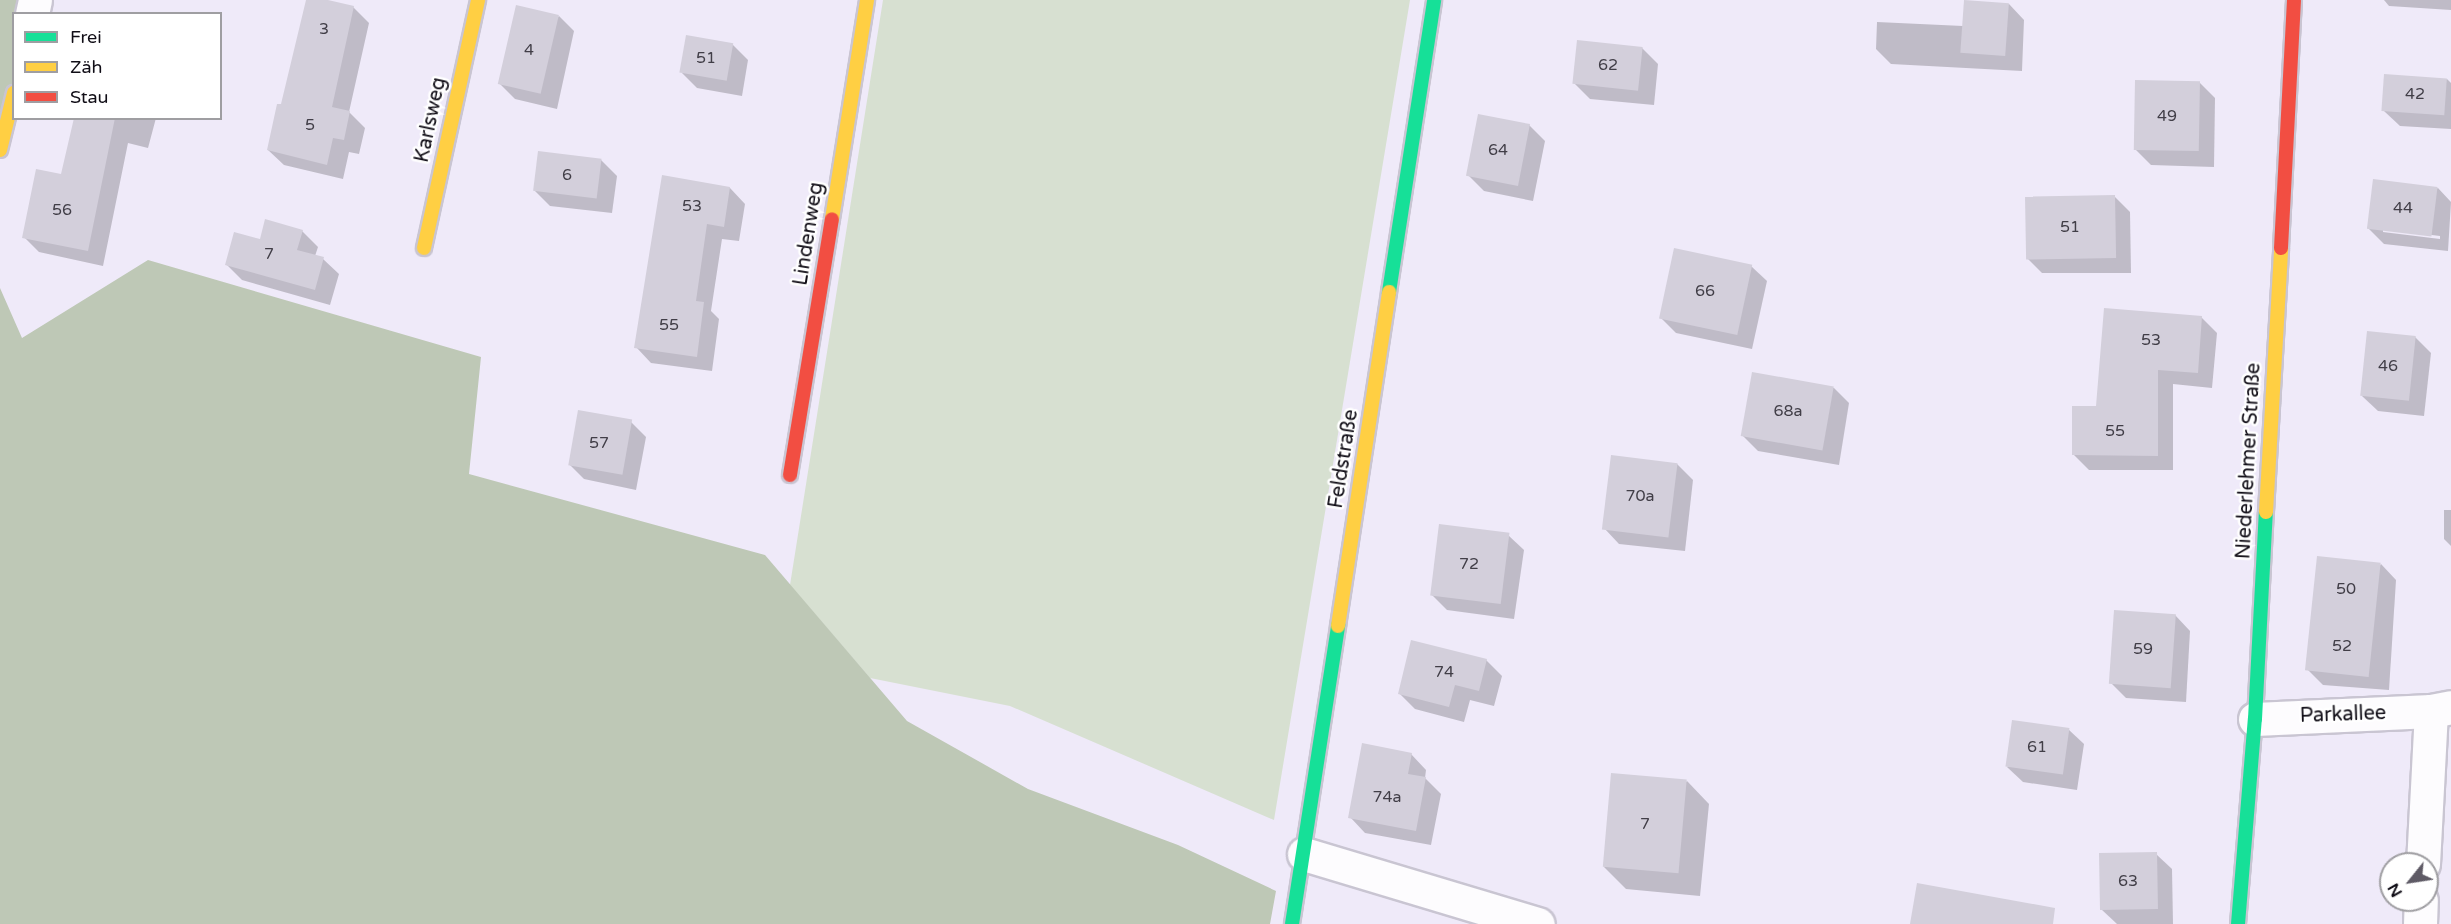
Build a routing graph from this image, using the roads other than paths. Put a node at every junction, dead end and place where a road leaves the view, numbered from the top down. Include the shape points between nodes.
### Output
1 (478, 0) edge
2 (867, 0) edge
3 (1434, 0) edge
4 (2294, 0) edge
5 (12, 101) edge
6 (0, 150) edge
7 (424, 248) dead end
8 (790, 475) dead end
9 (2441, 709) edge
10 (2255, 719) junction
11 (2424, 852) edge
12 (1304, 854) junction
13 (1292, 924) edge
14 (1538, 924) edge
15 (2238, 924) edge

1 - 7 street, Karlsweg
2 - 8 street, Lindenweg
3 - 12 street, Feldstraße
4 - 10 street, Niederlehmer Straße
5 - 6 street
9 - 10 street, Parkallee
9 - 11 street, Parkallee
10 - 15 street, Niederlehmer Straße
12 - 13 street, Feldstraße
12 - 14 street

